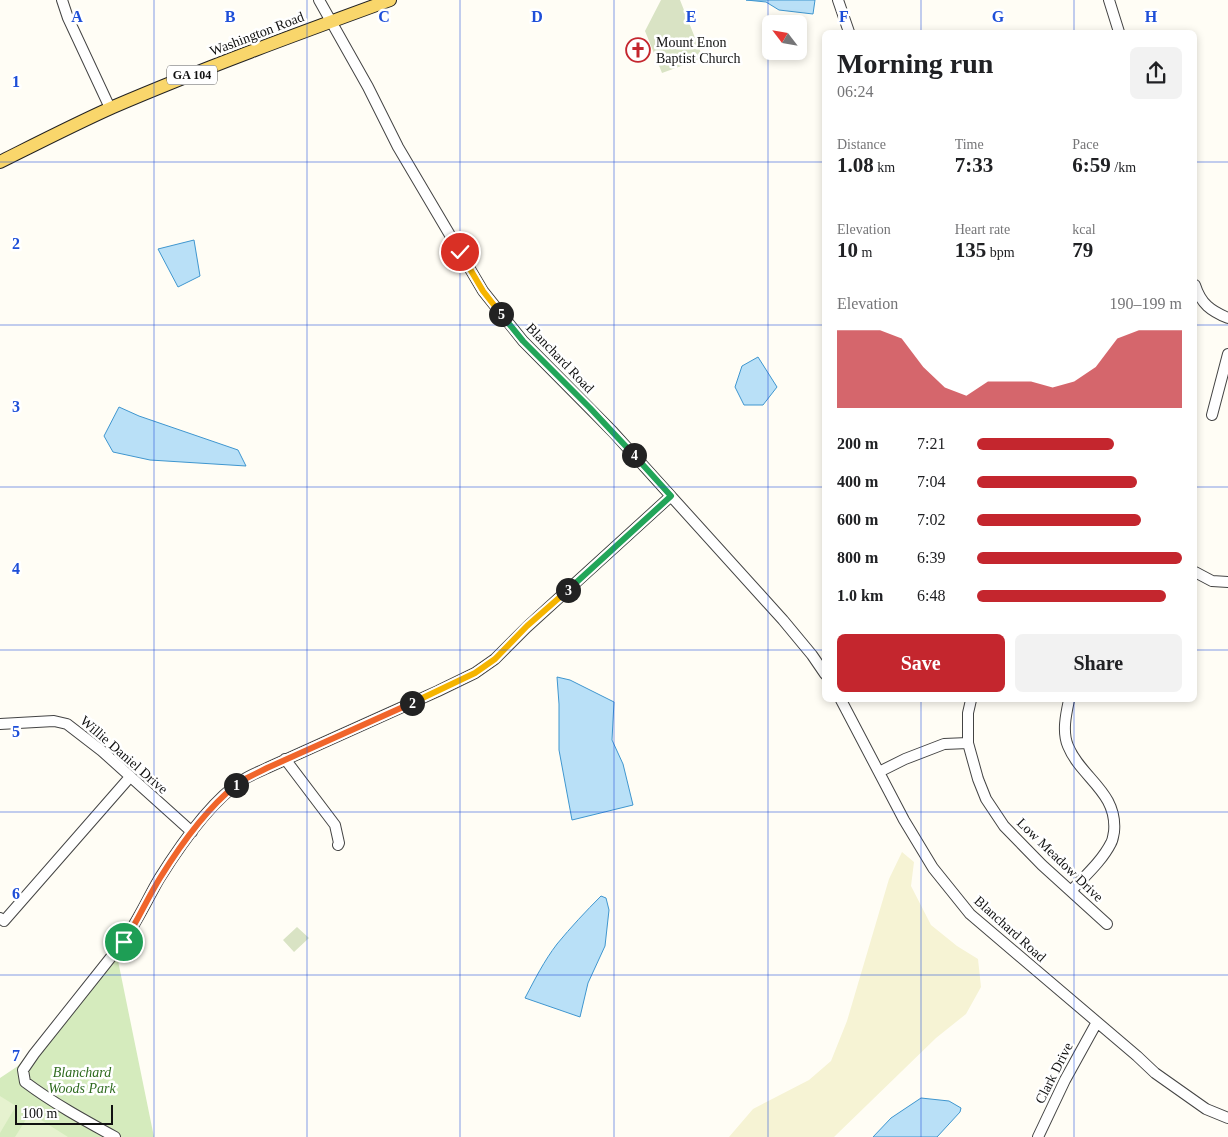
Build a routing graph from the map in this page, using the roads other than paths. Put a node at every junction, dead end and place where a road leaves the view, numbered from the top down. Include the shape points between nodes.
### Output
1 (62, 0) edge
2 (319, 0) edge
3 (390, 0) edge
4 (838, 0) edge
5 (1109, 0) edge
6 (331, 21) junction
7 (848, 30) edge
8 (1118, 30) edge
9 (110, 108) junction
10 (0, 162) edge
11 (1197, 292) edge
12 (1228, 318) edge
13 (1228, 354) edge
14 (1212, 415) dead end
15 (671, 496) junction
16 (1197, 573) edge
17 (1228, 582) edge
18 (822, 670) edge
19 (842, 702) edge
20 (971, 702) edge
21 (1069, 702) edge
22 (0, 724) edge
23 (968, 743) junction
24 (285, 759) junction
25 (879, 772) junction
26 (130, 777) junction
27 (192, 832) junction
28 (338, 846) dead end
29 (1071, 890) junction
30 (0, 918) edge
31 (1107, 924) dead end
32 (1096, 1022) junction
33 (1228, 1118) edge
34 (115, 1137) edge
35 (1038, 1137) edge

1 - 9 street
2 - 6 street, Blanchard Road
3 - 6 main road, Washington Road / GA 104
4 - 7 street
5 - 8 street
6 - 9 main road, Washington Road / GA 104
6 - 15 street, Blanchard Road via 398,148 483,291 523,341
9 - 10 main road, Washington Road / GA 104
11 - 12 street via 1214,312
13 - 14 street
15 - 18 street, Blanchard Road via 783,620
15 - 24 street via 495,659 475,673
16 - 17 street via 1212,581
19 - 25 street, Blanchard Road
20 - 23 street, Low Meadow Drive
21 - 29 street via 1065,729 1067,744 1076,762 1108,800 1114,825 1113,841 1104,856
22 - 26 street, Willie Daniel Drive via 54,721 67,724
23 - 25 street via 944,744
23 - 29 street, Low Meadow Drive via 986,799 1004,826
24 - 27 street via 243,780 222,797
24 - 28 street via 336,825
25 - 32 street, Blanchard Road via 933,868 970,914
26 - 27 street, Willie Daniel Drive
26 - 30 street via 4,921
27 - 34 street via 159,879 124,942 23,1070 25,1082
29 - 31 street, Low Meadow Drive
32 - 33 street, Blanchard Road via 1155,1073 1206,1109
32 - 35 street, Clark Drive

